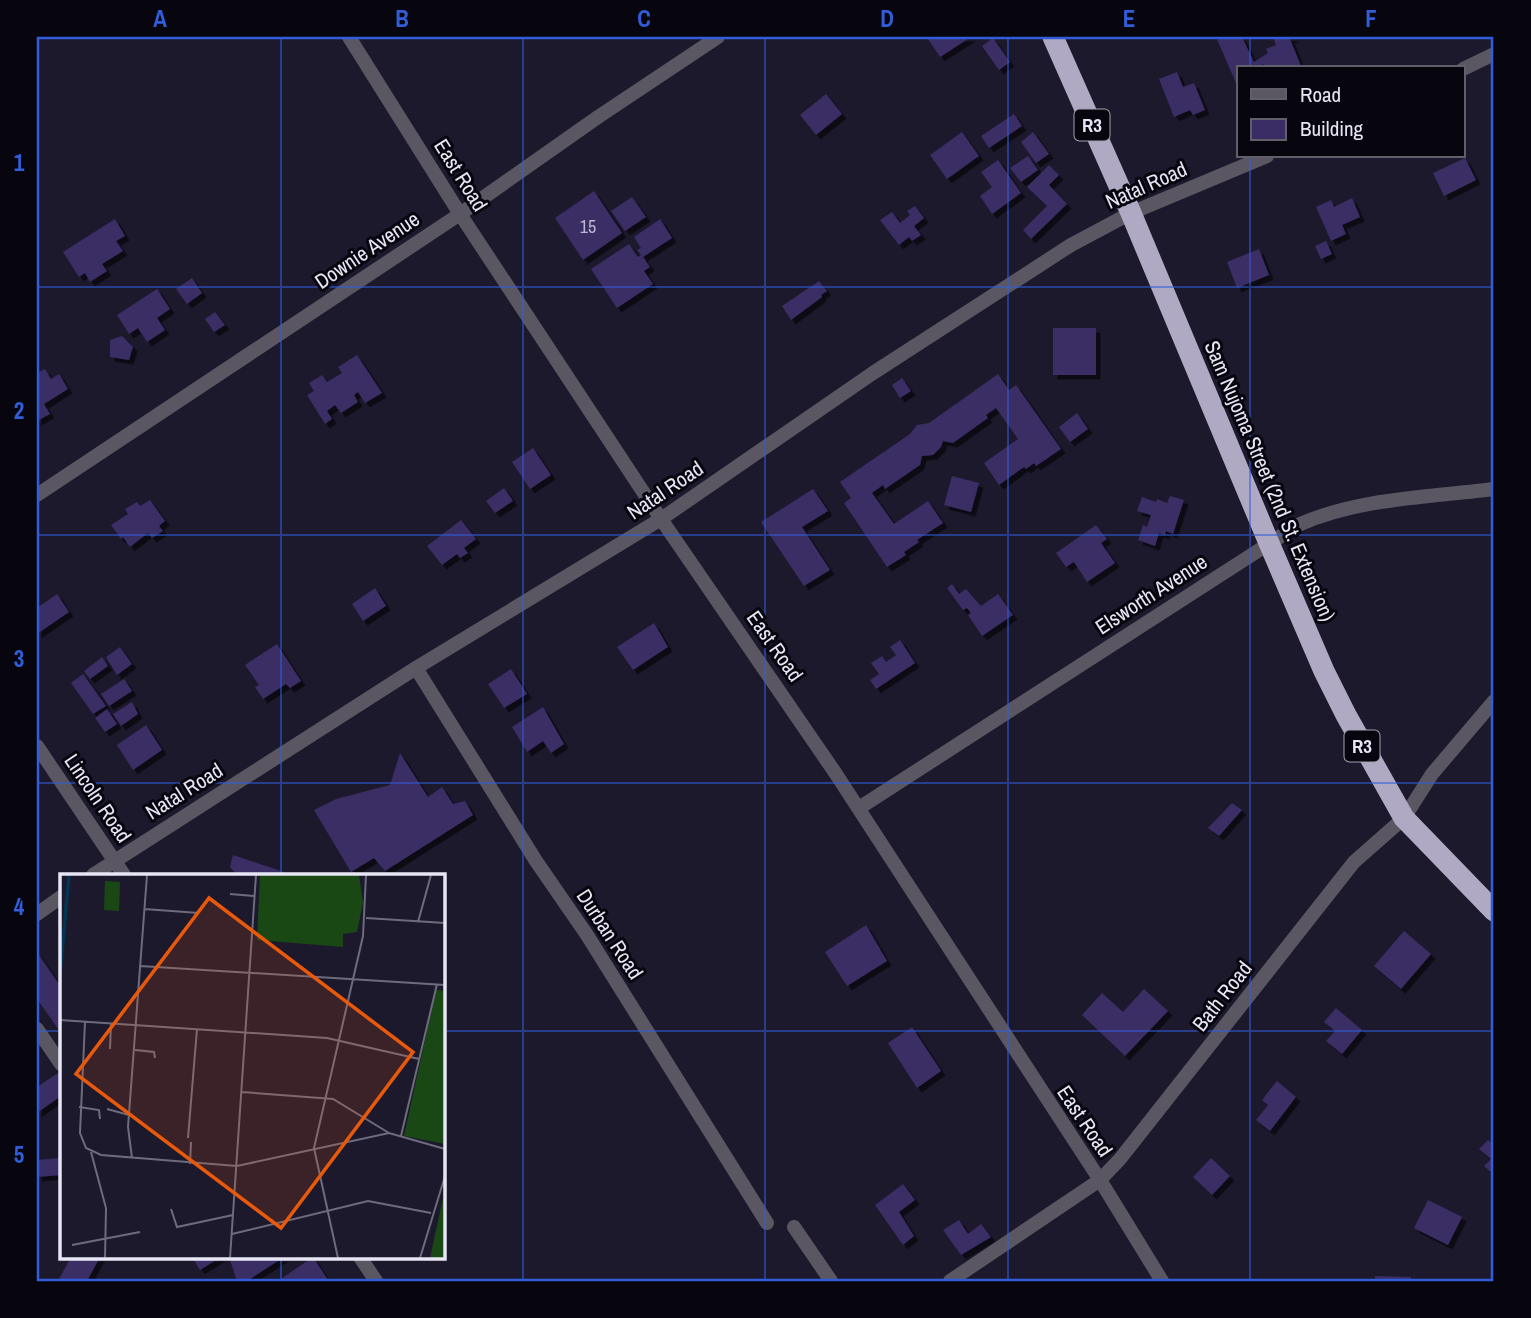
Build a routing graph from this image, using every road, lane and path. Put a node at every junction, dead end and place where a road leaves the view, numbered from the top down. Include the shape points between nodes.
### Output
1 (349, 37) edge
2 (718, 37) edge
3 (1054, 37) edge
4 (1494, 54) edge
5 (1464, 69) edge
6 (1262, 158) edge
7 (1131, 213) junction
8 (460, 214) junction
9 (1494, 489) edge
10 (37, 495) edge
11 (661, 519) junction
12 (1269, 543) junction
13 (416, 668) junction
14 (1494, 701) edge
15 (37, 746) edge
16 (859, 808) junction
17 (1404, 818) junction
18 (114, 860) junction
19 (94, 874) edge
20 (123, 874) edge
21 (60, 898) edge
22 (1494, 911) edge
23 (37, 914) edge
24 (37, 1029) edge
25 (60, 1063) edge
26 (1100, 1180) junction
27 (766, 1223) dead end
28 (794, 1227) dead end
29 (361, 1258) edge
30 (376, 1281) edge
31 (831, 1281) edge
32 (950, 1281) edge
33 (1162, 1281) edge

1 - 8 street, East Road
2 - 8 street, Downie Avenue
3 - 7 highway, Sam Nujoma Street (2nd St. Extension) / R3
4 - 5 street
6 - 7 street, Natal Road
7 - 11 street, Natal Road via 1072,245 891,361
7 - 12 highway, Sam Nujoma Street (2nd St. Extension) / R3
8 - 10 street, Downie Avenue
8 - 11 street, East Road
9 - 12 street, Elsworth Avenue via 1345,509 1318,516
11 - 13 street, Natal Road
11 - 16 street, East Road
12 - 16 street, Elsworth Avenue
12 - 17 highway, Sam Nujoma Street (2nd St. Extension) / R3 via 1346,715
13 - 18 street, Natal Road
13 - 27 street, Durban Road
14 - 17 street, Bath Road via 1432,774
15 - 18 street, Lincoln Road
16 - 26 street, East Road
17 - 22 highway, Sam Nujoma Street (2nd St. Extension) / R3
17 - 26 street, Bath Road via 1354,862
18 - 19 street, Natal Road
18 - 20 street, Lincoln Road
21 - 23 street
24 - 25 street
26 - 32 street, Bath Road
26 - 33 street, East Road
28 - 31 street
29 - 30 street

